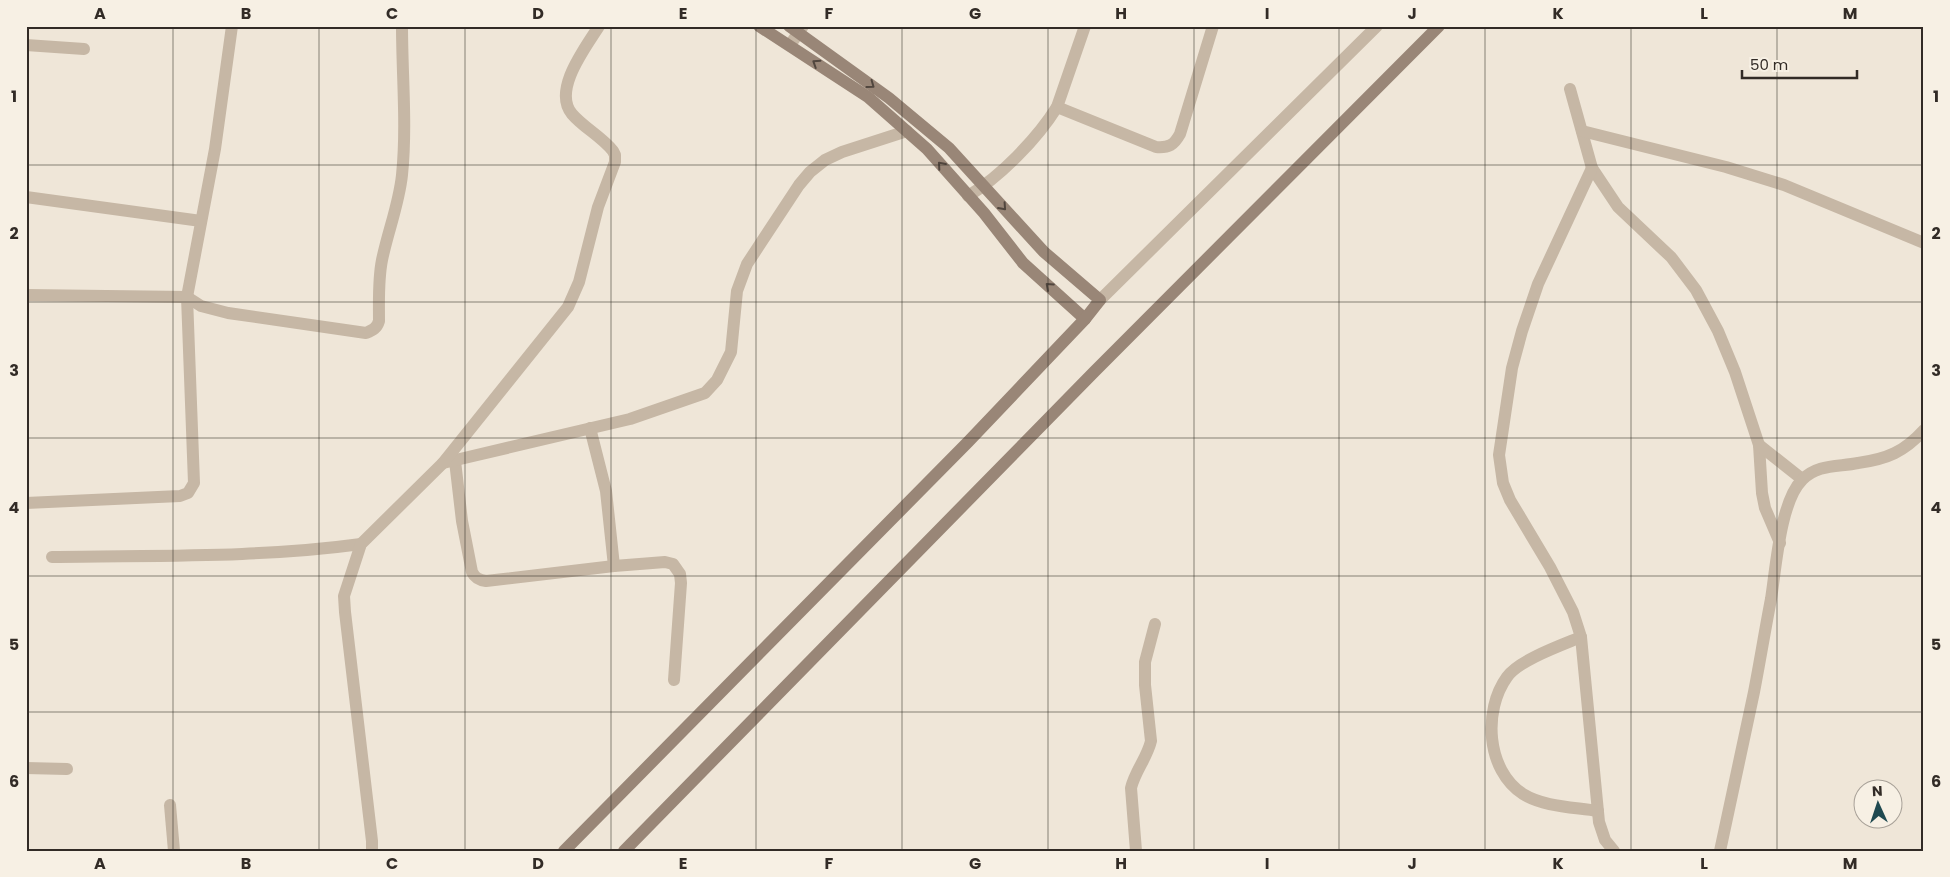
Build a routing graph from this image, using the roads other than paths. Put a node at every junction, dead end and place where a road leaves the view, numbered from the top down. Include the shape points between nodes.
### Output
1 (232, 26) edge
2 (402, 26) edge
3 (599, 26) edge
4 (759, 26) edge
5 (1085, 26) edge
6 (1213, 26) edge
7 (1377, 26) edge
8 (1439, 26) edge
9 (797, 28) edge
10 (26, 45) edge
11 (790, 45) junction
12 (84, 49) dead end
13 (1570, 89) dead end
14 (1057, 107) junction
15 (907, 131) junction
16 (1582, 131) junction
17 (1592, 168) junction
18 (985, 186) junction
19 (968, 196) junction
20 (26, 197) edge
21 (201, 221) junction
22 (1924, 243) edge
23 (1041, 249) junction
24 (1024, 263) junction
25 (26, 295) edge
26 (186, 297) junction
27 (1100, 300) junction
28 (1085, 319) junction
29 (590, 428) junction
30 (1924, 430) edge
31 (1759, 445) junction
32 (449, 462) junction
33 (1802, 479) junction
34 (26, 502) edge
35 (1780, 543) junction
36 (362, 544) junction
37 (52, 557) dead end
38 (614, 566) junction
39 (1155, 624) dead end
40 (1581, 637) junction
41 (674, 680) dead end
42 (26, 768) edge
43 (67, 769) dead end
44 (170, 805) dead end
45 (1598, 811) junction
46 (174, 851) edge
47 (372, 851) edge
48 (564, 851) edge
49 (624, 851) edge
50 (1136, 851) edge
51 (1614, 851) edge
52 (1720, 851) edge

1 - 21 street via 215,149
2 - 26 street via 402,176 382,258 377,326 366,332 228,313 201,306
3 - 32 street via 574,65 566,91 572,114 615,155 579,282 568,308
4 - 11 street
5 - 14 street
6 - 14 street via 1180,134 1171,146 1156,146
7 - 27 street
8 - 49 street
9 - 11 street
9 -> 18 street via 949,148
10 - 12 street
15 -> 11 street via 868,97
13 - 16 street
14 - 18 street via 1037,135
19 -> 15 street
15 - 29 street via 825,160 800,185 747,264 737,291 731,352 712,388 697,397 630,420
16 - 17 street
16 - 22 street via 1784,184
17 - 31 street via 1618,207 1671,257 1696,290 1732,363
17 - 40 street via 1538,284 1522,331 1512,368 1499,455 1503,483 1510,500 1550,567 1573,612
18 - 19 street
18 -> 23 street
19 - 24 street
20 - 21 street
21 - 26 street
23 - 24 street
23 - 27 street
28 -> 24 street
25 - 26 street
26 - 34 street via 194,483 188,493 180,496
27 - 28 street
28 - 48 street
29 - 32 street
29 - 38 street via 606,491
30 - 33 street via 1905,449 1887,457 1858,464 1832,465 1815,470
31 - 33 street
31 - 35 street via 1765,508
32 - 36 street
32 - 38 street via 474,576 486,581
33 - 35 street via 1792,492
35 - 52 street via 1754,691
36 - 37 street via 251,554
36 - 47 street via 344,596
38 - 41 street via 665,562 677,568 681,583
39 - 50 street via 1145,668 1151,741 1131,788
40 - 45 street
40 - 45 street via 1529,660 1508,676 1492,715 1492,738 1496,758 1505,776 1523,794 1547,803
42 - 43 street
44 - 46 street
45 - 51 street via 1605,840

